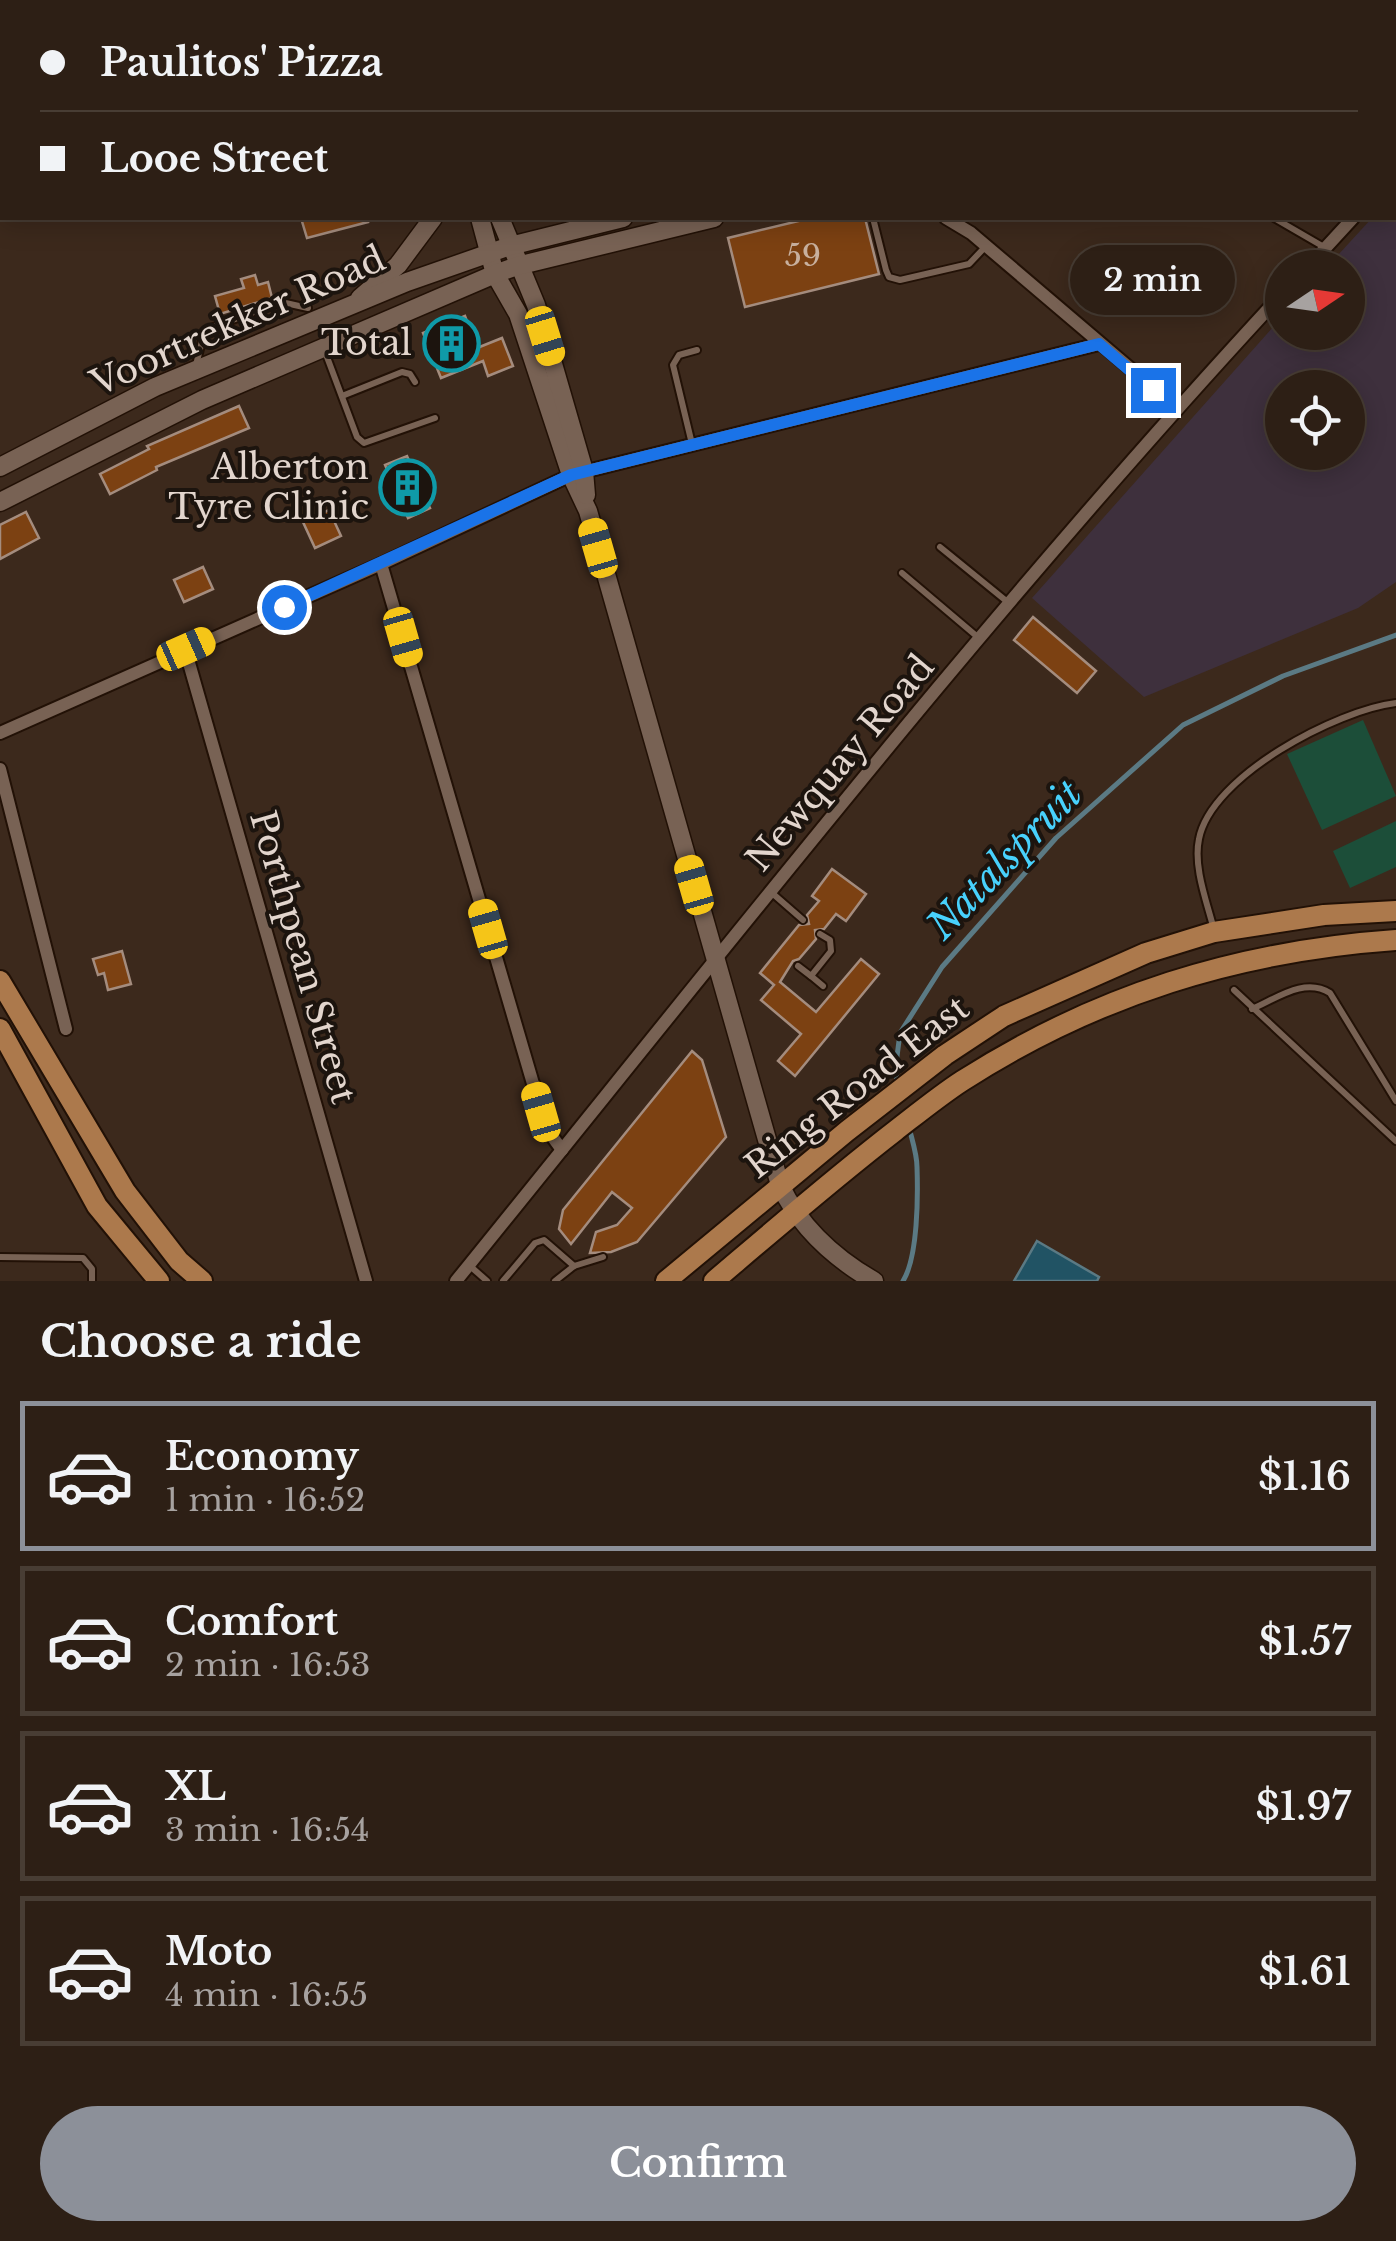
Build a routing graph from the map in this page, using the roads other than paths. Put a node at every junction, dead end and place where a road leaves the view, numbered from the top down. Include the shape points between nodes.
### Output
1 (432, 220) edge
2 (480, 220) edge
3 (501, 220) edge
4 (706, 220) edge
5 (874, 220) edge
6 (949, 220) edge
7 (964, 220) edge
8 (1277, 220) edge
9 (1351, 220) edge
10 (586, 222) edge
11 (971, 233) junction
12 (510, 246) junction
13 (986, 246) junction
14 (1326, 248) joint
15 (487, 253) junction
16 (517, 266) junction
17 (495, 274) junction
18 (308, 308) dead end
19 (349, 308) junction
20 (1265, 312) edge
21 (1099, 344) junction
22 (323, 348) junction
23 (696, 350) dead end
24 (195, 371) junction
25 (415, 382) dead end
26 (342, 396) junction
27 (1174, 411) junction
28 (435, 418) dead end
29 (692, 444) junction
30 (0, 467) edge
31 (577, 473) junction
32 (0, 502) edge
33 (940, 547) dead end
34 (382, 564) junction
35 (902, 574) dead end
36 (1011, 604) junction
37 (981, 640) junction
38 (186, 649) junction
39 (1396, 703) edge
40 (0, 733) edge
41 (0, 770) edge
42 (771, 892) junction
43 (1396, 911) edge
44 (804, 920) dead end
45 (1214, 932) junction
46 (820, 934) dead end
47 (1396, 940) edge
48 (715, 960) junction
49 (1224, 965) junction
50 (798, 966) dead end
51 (811, 976) junction
52 (822, 986) dead end
53 (2, 990) edge
54 (1234, 990) dead end
55 (1252, 1009) junction
56 (0, 1028) edge
57 (66, 1029) dead end
58 (1396, 1101) edge
59 (1396, 1141) edge
60 (562, 1150) junction
61 (780, 1185) junction
62 (794, 1213) junction
63 (0, 1256) edge
64 (603, 1258) dead end
65 (469, 1266) junction
66 (574, 1266) junction
67 (152, 1279) edge
68 (92, 1281) edge
69 (202, 1281) edge
70 (366, 1281) edge
71 (456, 1281) edge
72 (488, 1281) edge
73 (503, 1281) edge
74 (554, 1281) edge
75 (666, 1281) edge
76 (714, 1281) edge
77 (874, 1281) edge

1 - 19 street via 398,265
2 - 15 street
3 - 12 street
4 - 16 street, Voortrekker Road
5 - 13 lane via 889,277 900,280 969,264
6 - 11 street
7 - 11 street
8 - 14 lane
9 - 14 street
10 - 12 street, Voortrekker Road
11 - 13 street
12 - 15 street, Voortrekker Road
12 - 16 street
13 - 21 street
15 - 17 street
15 - 19 street, Voortrekker Road
16 - 17 street, Voortrekker Road
16 - 31 street via 536,305
17 - 22 street, Voortrekker Road
17 - 31 street via 518,314
18 - 24 lane via 281,302 211,328
19 - 24 street, Voortrekker Road
20 - 27 street, Newquay Road
21 - 27 street
21 - 29 street
22 - 26 lane
22 - 32 street, Voortrekker Road via 202,400
23 - 29 lane via 680,354 673,365
24 - 30 street, Voortrekker Road
25 - 26 lane via 402,372
26 - 28 lane via 364,443
27 - 36 street, Newquay Road
29 - 31 street
31 - 34 street
31 - 48 street
33 - 36 lane
34 - 38 street
34 - 60 street via 541,1112
35 - 37 lane
36 - 37 street, Newquay Road
37 - 42 street, Newquay Road
38 - 40 street
38 - 70 street, Porthpean Street
39 - 45 lane via 1278,749 1213,806 1197,848
41 - 57 street
42 - 44 lane
42 - 48 street, Newquay Road
43 - 45 main road, Ring Road East
45 - 49 main road
45 - 61 main road, Ring Road East via 1146,952 1004,1016
46 - 51 lane via 833,945
47 - 49 main road, Ring Road East via 1329,944
48 - 60 street, Newquay Road
48 - 61 street
49 - 62 main road, Ring Road East via 1152,986 1017,1048 958,1083
50 - 51 lane
51 - 52 lane
53 - 69 main road via 125,1190
54 - 55 lane
55 - 58 lane via 1306,985 1330,993
55 - 59 lane
56 - 67 main road via 97,1206
60 - 65 street, Newquay Road
61 - 62 street
61 - 75 main road, Ring Road East
62 - 76 main road, Ring Road East
62 - 77 street via 832,1253
63 - 68 lane via 83,1258
64 - 66 lane
65 - 71 street, Newquay Road
65 - 72 lane
66 - 73 lane via 544,1240
66 - 74 lane

